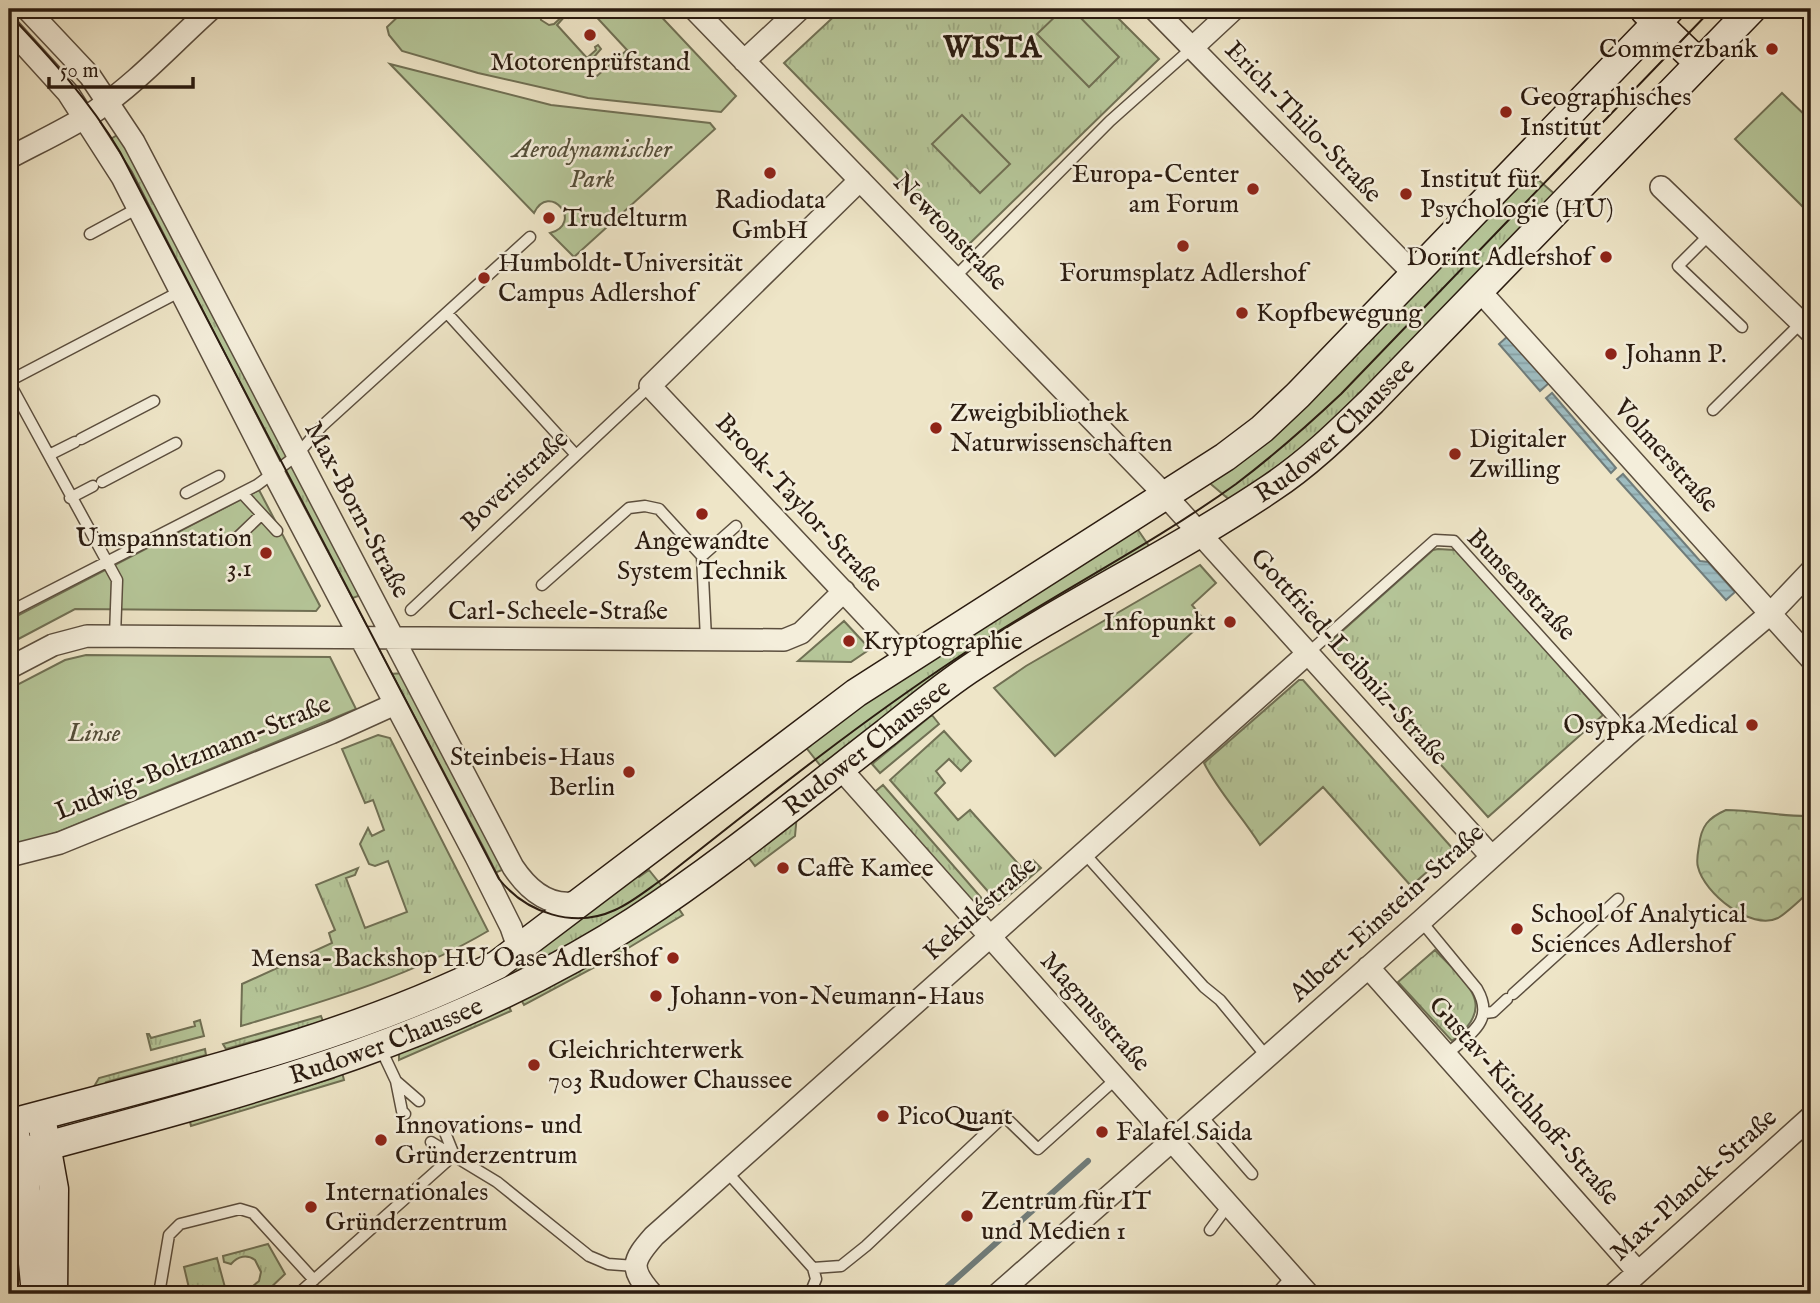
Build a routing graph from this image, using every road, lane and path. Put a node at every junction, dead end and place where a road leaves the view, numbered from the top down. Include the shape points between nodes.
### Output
1 (27, 9) edge
2 (211, 9) edge
3 (694, 9) edge
4 (800, 9) edge
5 (1154, 9) edge
6 (1234, 9) edge
7 (1752, 9) edge
8 (1657, 13) edge
9 (9, 28) edge
10 (1192, 48) junction
11 (744, 61) junction
12 (1699, 63) junction
13 (98, 108) junction
14 (9, 158) edge
15 (860, 180) junction
16 (1661, 187) dead end
17 (138, 208) junction
18 (90, 234) dead end
19 (1710, 234) junction
20 (530, 237) dead end
21 (1413, 274) junction
22 (954, 278) junction
23 (1479, 290) junction
24 (181, 291) junction
25 (446, 313) junction
26 (1742, 327) dead end
27 (1806, 327) edge
28 (9, 382) edge
29 (650, 386) junction
30 (154, 401) dead end
31 (1713, 410) dead end
32 (176, 443) dead end
33 (576, 455) junction
34 (49, 456) junction
35 (296, 456) junction
36 (273, 472) junction
37 (219, 476) dead end
38 (186, 493) dead end
39 (242, 493) junction
40 (1165, 495) junction
41 (70, 498) junction
42 (261, 515) junction
43 (736, 526) dead end
44 (277, 531) dead end
45 (1199, 532) junction
46 (239, 536) dead end
47 (702, 555) junction
48 (108, 562) junction
49 (1811, 571) edge
50 (542, 584) dead end
51 (844, 591) junction
52 (411, 610) dead end
53 (9, 612) edge
54 (1770, 612) junction
55 (115, 636) junction
56 (392, 638) junction
57 (362, 639) junction
58 (706, 639) junction
59 (1307, 654) junction
60 (906, 658) junction
61 (1811, 659) edge
62 (9, 668) edge
63 (395, 704) junction
64 (1628, 734) junction
65 (839, 768) junction
66 (1084, 854) junction
67 (9, 856) edge
68 (1491, 856) junction
69 (587, 898) junction
70 (1618, 899) dead end
71 (1421, 921) junction
72 (990, 937) junction
73 (519, 950) junction
74 (1368, 967) junction
75 (1485, 1013) junction
76 (375, 1033) junction
77 (1446, 1055) junction
78 (1267, 1057) junction
79 (1117, 1078) junction
80 (396, 1081) junction
81 (419, 1101) dead end
82 (405, 1114) dead end
83 (1200, 1114) junction
84 (39, 1116) junction
85 (1811, 1117) edge
86 (444, 1130) dead end
87 (1172, 1139) junction
88 (430, 1142) dead end
89 (47, 1145) junction
90 (20, 1153) junction
91 (454, 1154) junction
92 (727, 1172) junction
93 (1252, 1174) dead end
94 (1229, 1204) junction
95 (1210, 1230) dead end
96 (635, 1266) junction
97 (813, 1268) junction
98 (1638, 1272) junction
99 (1292, 1276) junction
100 (314, 1280) junction
101 (36, 1294) edge
102 (54, 1294) edge
103 (159, 1294) edge
104 (298, 1294) edge
105 (652, 1294) edge
106 (810, 1294) edge
107 (998, 1294) edge
108 (1276, 1294) edge
109 (1308, 1294) edge
110 (1614, 1294) edge

1 - 13 street via 84,68
2 - 13 street
3 - 11 street, Newtonstraße
4 - 11 street
5 - 10 street, Erich-Thilo-Straße
6 - 10 street
7 - 12 main road, Rudower Chaussee
8 - 12 main road
8 - 21 main road, Rudower Chaussee
9 - 13 street via 62,85
10 - 21 street, Erich-Thilo-Straße
10 - 22 lane via 1110,121
11 - 15 street, Newtonstraße
12 - 23 main road, Rudower Chaussee
13 - 14 street
13 - 17 street via 112,159
13 - 35 street, Max-Born-Straße via 135,142
15 - 22 street, Newtonstraße
15 - 29 street
16 - 19 street
17 - 18 lane
17 - 24 street
19 - 26 lane via 1678,266
19 - 27 street
20 - 25 lane
21 - 40 main road, Rudower Chaussee via 1262,429
22 - 40 street, Newtonstraße
23 - 45 main road, Rudower Chaussee via 1318,453 1272,488
23 - 54 street, Volmerstraße
24 - 28 lane
24 - 36 street
25 - 33 lane
25 - 35 lane via 322,426
27 - 31 lane
28 - 34 lane
29 - 33 lane, Boveristraße
29 - 51 street, Brook-Taylor-Straße
30 - 34 lane
32 - 41 lane
33 - 52 lane, Boveristraße
34 - 41 lane
35 - 36 lane
35 - 56 street, Max-Born-Straße
36 - 39 lane
36 - 57 street
37 - 38 lane
39 - 42 lane
39 - 48 lane
40 - 45 street, Gottfried-Leibniz-Straße
40 - 60 main road, Rudower Chaussee
41 - 48 lane
42 - 44 lane
42 - 46 lane
43 - 47 lane
45 - 59 street, Gottfried-Leibniz-Straße
45 - 65 main road, Rudower Chaussee via 1025,633
47 - 50 lane via 659,509 629,508
47 - 58 lane
48 - 53 lane
48 - 55 lane via 117,580
49 - 54 street, Albert-Einstein-Straße
51 - 58 street, Carl-Scheele-Straße via 801,633 784,640
51 - 60 street, Brook-Taylor-Straße
54 - 61 street, Volmerstraße
54 - 64 street, Albert-Einstein-Straße
55 - 57 street, Carl-Scheele-Straße
55 - 62 street, Carl-Scheele-Straße via 87,636 54,645
56 - 57 street, Carl-Scheele-Straße
56 - 58 street, Carl-Scheele-Straße
56 - 69 street, Max-Born-Straße via 517,873 533,891 551,901 567,904
57 - 63 street
59 - 64 lane, Bunsenstraße via 1435,540 1454,541
59 - 66 street, Kekuléstraße
59 - 68 street, Gottfried-Leibniz-Straße
60 - 69 main road, Rudower Chaussee
63 - 67 street, Ludwig-Boltzmann-Straße via 60,843
63 - 73 street via 500,903
64 - 68 street, Albert-Einstein-Straße
65 - 72 street, Magnusstraße
65 - 76 main road, Rudower Chaussee via 676,893 576,956 509,991
66 - 72 street, Kekuléstraße
66 - 78 lane
68 - 71 street, Albert-Einstein-Straße
69 - 73 main road, Rudower Chaussee
70 - 75 lane via 1493,1012
71 - 74 street, Albert-Einstein-Straße
71 - 75 lane via 1477,989
72 - 79 street, Magnusstraße
72 - 92 street, Kekuléstraße
73 - 76 main road, Rudower Chaussee
74 - 77 street, Gustav-Kirchhoff-Straße
74 - 78 street, Albert-Einstein-Straße
75 - 77 lane
76 - 80 lane
76 - 84 main road, Rudower Chaussee via 284,1048
76 - 89 main road, Rudower Chaussee via 268,1084
77 - 98 street, Gustav-Kirchhoff-Straße
78 - 83 street, Albert-Einstein-Straße
79 - 87 street, Magnusstraße
79 - 97 lane via 1038,1149 1004,1116 841,1266
80 - 81 lane
80 - 82 lane
83 - 87 street, Albert-Einstein-Straße
83 - 93 lane
84 - 89 main road
84 - 90 main road, Rudower Chaussee via 12,1123
85 - 98 street, Max-Planck-Straße
86 - 91 lane
87 - 94 street, Magnusstraße
87 - 107 street, Albert-Einstein-Straße
88 - 91 lane
89 - 90 main road, Rudower Chaussee
89 - 102 main road via 56,1218
90 - 101 main road
91 - 96 lane via 589,1256 608,1264
91 - 100 lane
92 - 96 street, Kekuléstraße via 654,1236 639,1253
92 - 97 lane
94 - 95 lane
94 - 99 street, Magnusstraße
96 - 105 street
97 - 106 lane via 816,1279
98 - 110 street, Max-Planck-Straße
99 - 108 lane
99 - 109 street, Magnusstraße
100 - 103 lane via 253,1213 240,1209 180,1224 169,1234
100 - 104 lane

